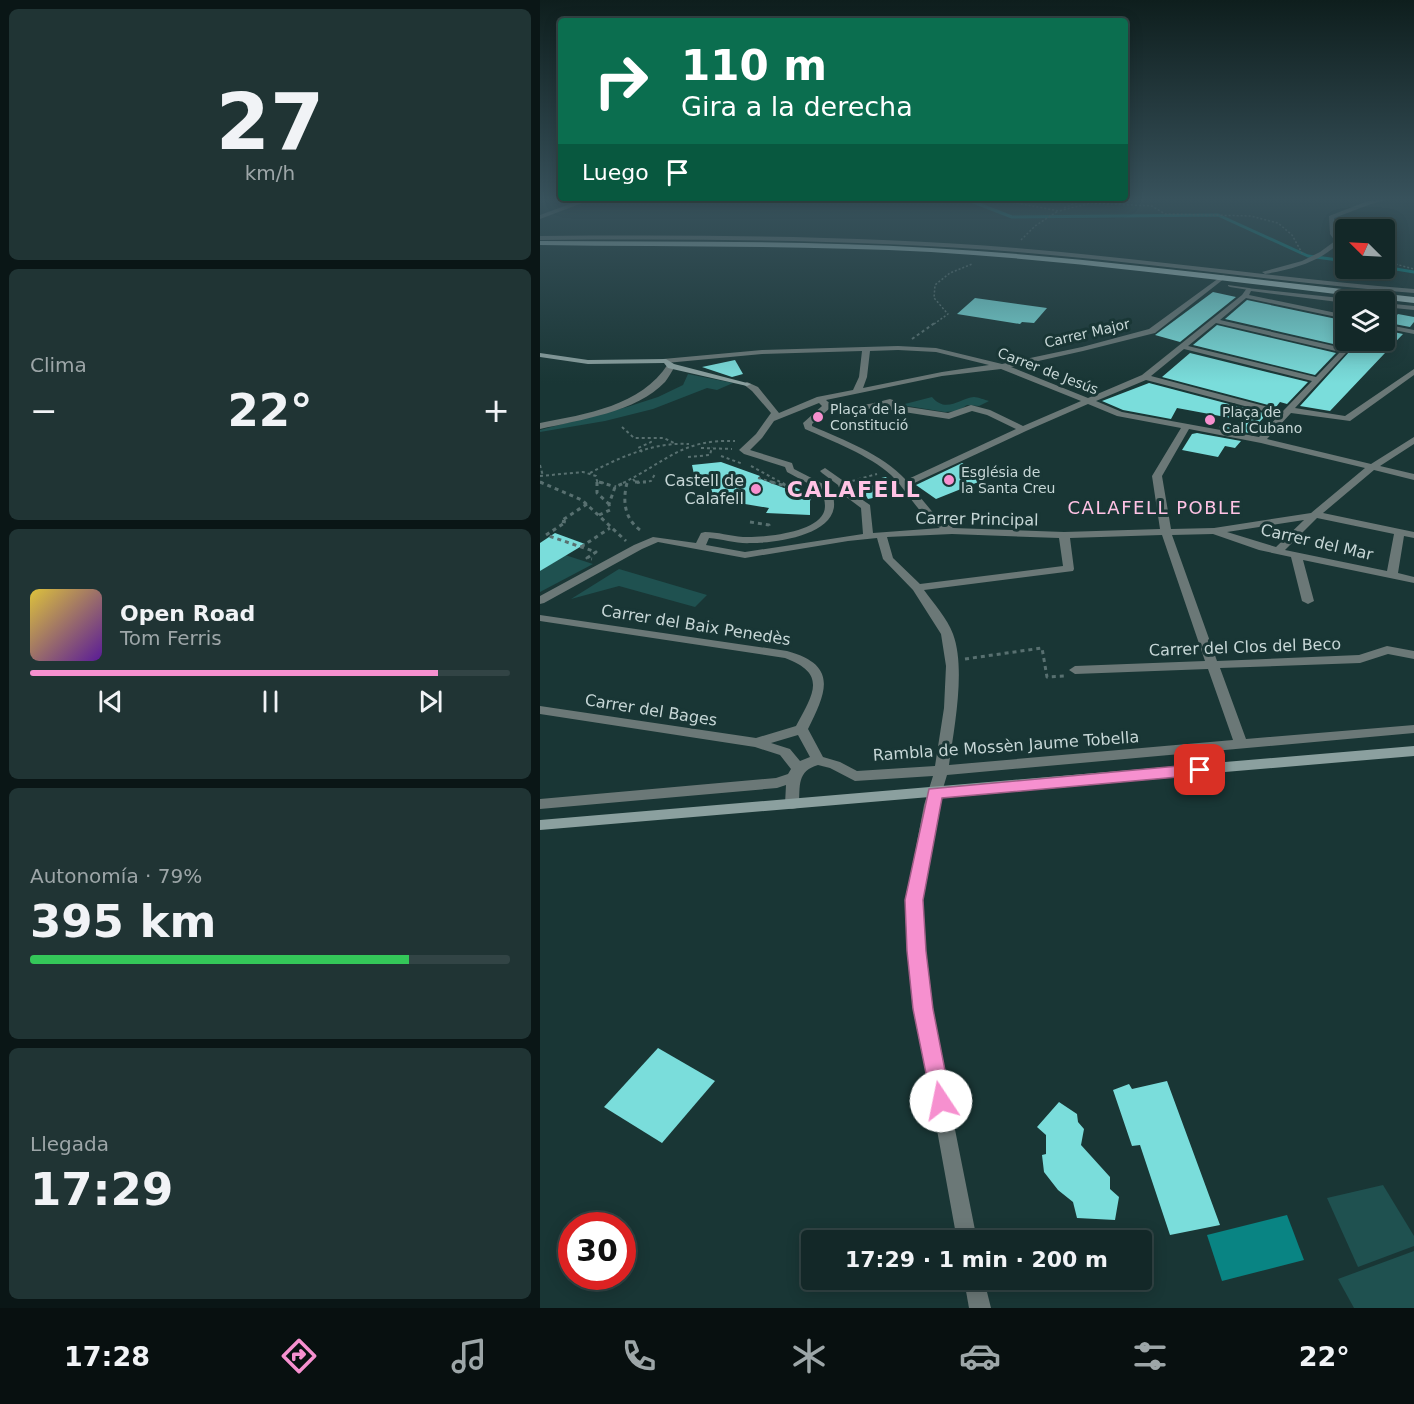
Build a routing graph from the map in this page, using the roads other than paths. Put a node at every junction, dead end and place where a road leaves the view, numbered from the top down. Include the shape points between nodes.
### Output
1 (1060, 261) edge
2 (1114, 261) edge
3 (1309, 261) edge
4 (1246, 275) junction
5 (1223, 278) junction
6 (1230, 286) dead end
7 (1414, 291) edge
8 (1247, 292) junction
9 (1414, 299) edge
10 (1335, 300) edge
11 (1395, 307) edge
12 (1414, 308) edge
13 (1335, 314) edge
14 (1216, 321) junction
15 (1395, 328) edge
16 (1414, 332) edge
17 (1183, 347) junction
18 (1335, 348) edge
19 (866, 349) junction
20 (1346, 351) edge
21 (540, 355) edge
22 (668, 363) junction
23 (1002, 366) junction
24 (1414, 371) edge
25 (1145, 377) junction
26 (1318, 380) junction
27 (857, 391) junction
28 (820, 399) junction
29 (1087, 400) junction
30 (827, 406) junction
31 (1286, 412) junction
32 (771, 419) junction
33 (540, 426) edge
34 (1186, 426) junction
35 (1023, 429) junction
36 (1261, 440) junction
37 (1414, 440) edge
38 (1374, 467) junction
39 (825, 471) dead end
40 (1414, 477) edge
41 (842, 484) junction
42 (903, 484) junction
43 (826, 489) junction
44 (1316, 515) junction
45 (952, 531) junction
46 (1214, 531) junction
47 (1401, 532) junction
48 (1167, 533) junction
49 (874, 535) junction
50 (1064, 535) junction
51 (1414, 535) edge
52 (700, 546) junction
53 (1278, 551) junction
54 (1296, 555) junction
55 (1392, 575) junction
56 (1414, 580) edge
57 (917, 588) junction
58 (540, 601) edge
59 (1308, 601) dead end
60 (540, 618) edge
61 (1414, 655) edge
62 (1213, 664) junction
63 (1075, 670) dead end
64 (540, 710) edge
65 (801, 729) junction
66 (1414, 729) edge
67 (756, 743) junction
68 (1241, 744) junction
69 (1414, 751) edge
70 (818, 760) junction
71 (941, 771) junction
72 (795, 773) junction
73 (935, 793) junction
74 (540, 804) edge
75 (792, 804) junction
76 (540, 825) edge
77 (965, 1230) edge
78 (976, 1290) edge
79 (980, 1308) edge

1 - 5 main road
2 - 4 street
3 - 4 street via 1299,267
4 - 7 street
5 - 9 main road
5 - 23 street, Carrer Major via 1152,331
6 - 8 lane
8 - 10 street
8 - 13 street
8 - 14 street
11 - 12 street
14 - 17 street
14 - 18 street
15 - 16 street
17 - 25 street
17 - 26 street
19 - 22 street, Carrer de Jesús via 739,353
19 - 23 street, Carrer de Jesús via 945,352
19 - 27 street
20 - 26 street
21 - 22 street via 609,363
22 - 32 street via 747,384 775,413
22 - 33 street via 669,372 646,393 590,415
23 - 27 street, Carrer Major
23 - 29 street, Carrer de Jesús
24 - 31 street via 1347,419
25 - 29 street
25 - 31 street
26 - 31 street
27 - 28 street, Carrer Major
28 - 30 street
28 - 32 street
29 - 34 street, Carrer de Jesús via 1120,414
29 - 35 street
30 - 35 street via 855,409 890,402 891,407 949,416 971,408
30 - 42 street via 807,423 808,428 890,470
31 - 36 street
32 - 43 street via 748,446 756,455 789,465 790,470
34 - 36 street, Carrer de Jesús
34 - 48 street via 1157,476
35 - 42 street
36 - 38 street, Carrer de Jesús
37 - 38 street
38 - 40 street, Carrer de Jesús
38 - 44 street
39 - 41 street
41 - 43 street
41 - 49 street via 844,491 866,507
42 - 45 street via 933,521
43 - 52 street via 831,504 827,517 806,531 743,540 705,535
44 - 46 street, Carrer Principal
44 - 47 street
44 - 53 street
45 - 49 street, Carrer Principal
45 - 50 street, Carrer Principal
46 - 48 street, Carrer Principal
46 - 53 street, Carrer del Mar
47 - 51 street
47 - 55 street
48 - 50 street, Carrer Principal
48 - 62 street
49 - 52 street, Carrer Principal via 745,555
49 - 57 street via 888,559
50 - 57 street via 1069,569
52 - 58 street, Carrer Principal via 657,539 648,542
53 - 54 street, Carrer del Mar
54 - 55 street, Carrer del Mar
54 - 59 street
55 - 56 street, Carrer del Mar
57 - 71 street via 947,634 951,660 950,708
60 - 65 street, Carrer del Baix Penedès via 798,658 810,664 820,678 820,693
61 - 62 street, Carrer del Clos del Beco via 1387,650 1360,659
62 - 63 street, Carrer del Clos del Beco
62 - 68 street
64 - 67 street, Carrer del Bages
65 - 67 street, Carrer del Bages
65 - 70 street
66 - 68 street, Rambla de Mossèn Jaume Tobella
67 - 72 street, Carrer del Bages via 785,752
68 - 71 street, Rambla de Mossèn Jaume Tobella
69 - 73 street
70 - 71 street, Rambla de Mossèn Jaume Tobella via 855,776
70 - 72 street
71 - 73 street
72 - 74 street via 777,783
72 - 75 street
73 - 75 street
73 - 77 street via 914,900 916,951 923,1009
75 - 76 street
78 - 79 street

